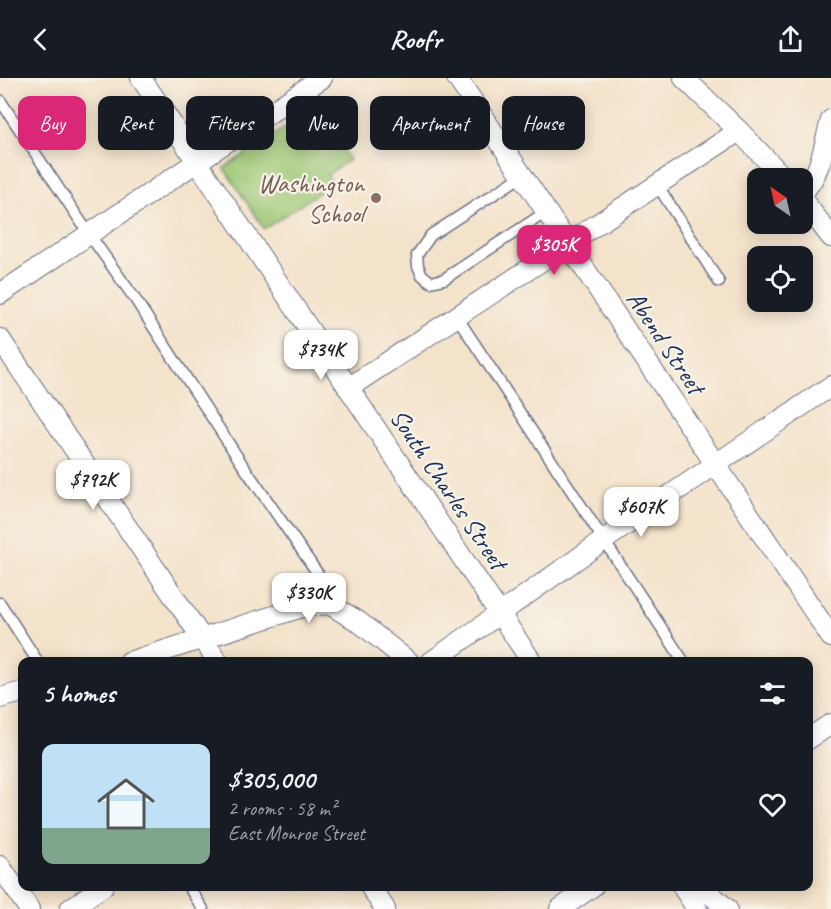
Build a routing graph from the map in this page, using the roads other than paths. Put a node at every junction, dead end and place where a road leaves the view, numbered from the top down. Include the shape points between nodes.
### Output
1 (141, 78) edge
2 (322, 78) edge
3 (457, 78) edge
4 (684, 78) edge
5 (301, 84) edge
6 (0, 100) edge
7 (831, 120) edge
8 (739, 131) junction
9 (197, 162) junction
10 (774, 168) edge
11 (522, 176) junction
12 (813, 179) edge
13 (658, 186) junction
14 (546, 212) junction
15 (813, 213) edge
16 (89, 234) junction
17 (831, 237) edge
18 (568, 244) junction
19 (719, 282) dead end
20 (0, 294) edge
21 (457, 317) junction
22 (0, 339) edge
23 (348, 388) junction
24 (829, 391) edge
25 (716, 464) junction
26 (604, 540) junction
27 (0, 603) edge
28 (329, 604) junction
29 (501, 614) junction
30 (831, 637) edge
31 (202, 639) junction
32 (35, 657) edge
33 (145, 657) edge
34 (215, 657) edge
35 (403, 657) edge
36 (438, 657) edge
37 (529, 657) edge
38 (681, 657) edge
39 (18, 693) edge
40 (0, 698) edge
41 (831, 724) edge
42 (813, 737) edge
43 (0, 866) edge
44 (97, 891) edge
45 (191, 891) edge
46 (373, 891) edge
47 (585, 891) edge
48 (685, 891) edge
49 (707, 891) edge
50 (29, 909) edge
51 (70, 909) edge
52 (203, 909) edge
53 (385, 909) edge
54 (560, 909) edge
55 (697, 909) edge
56 (727, 909) edge

1 - 9 street, South Charles Street
2 - 5 street
3 - 11 street, Abend Street
4 - 8 street
5 - 9 street
6 - 16 lane
7 - 12 street
8 - 10 street
8 - 13 street
9 - 16 street
9 - 23 street, South Charles Street
11 - 14 street, Abend Street
11 - 14 lane via 431,235 417,255 422,275 431,282 444,279
13 - 18 street
13 - 19 lane
14 - 18 street, Abend Street
15 - 17 street
16 - 20 street
16 - 28 lane via 326,584
18 - 21 street
18 - 25 street, Abend Street
21 - 23 street
21 - 26 lane
22 - 31 street
23 - 29 street, South Charles Street
24 - 25 street
25 - 26 street
25 - 30 street, Abend Street
26 - 29 street
26 - 38 lane
27 - 32 lane
28 - 31 street via 305,606
28 - 35 street
29 - 36 street
29 - 37 street, South Charles Street
31 - 33 street
31 - 34 street
39 - 40 street
41 - 42 street
43 - 50 street
44 - 51 street
45 - 52 lane
46 - 53 street
47 - 54 street
48 - 55 street
49 - 56 street

